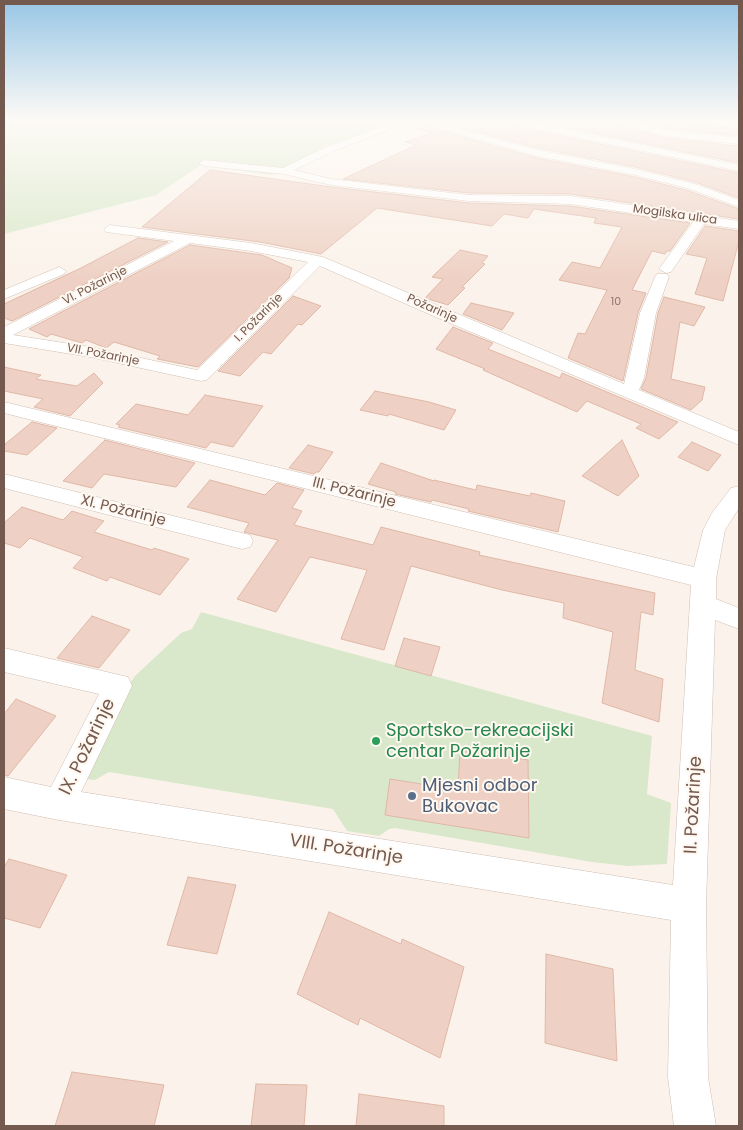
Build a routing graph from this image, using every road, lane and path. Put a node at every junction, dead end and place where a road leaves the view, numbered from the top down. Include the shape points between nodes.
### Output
1 (296, 174) edge
2 (642, 174) edge
3 (739, 204) edge
4 (701, 219) junction
5 (739, 225) edge
6 (110, 230) dead end
7 (186, 240) junction
8 (318, 260) junction
9 (59, 271) dead end
10 (4, 295) edge
11 (4, 333) edge
12 (4, 338) edge
13 (200, 376) joint
14 (630, 392) junction
15 (4, 407) edge
16 (739, 439) edge
17 (4, 481) edge
18 (739, 493) edge
19 (242, 541) dead end
20 (703, 592) junction
21 (739, 619) edge
22 (4, 660) edge
23 (4, 793) edge
24 (59, 804) junction
25 (689, 905) junction
26 (695, 1126) edge

1 - 4 street, Mogilska ulica via 331,182 469,198 570,200
2 - 3 street via 690,186
4 - 5 street, Mogilska ulica
4 - 14 street via 664,273 648,313
6 - 7 street, Požarinje
7 - 8 street, Požarinje via 251,247
7 - 11 street, VI. Požarinje
8 - 13 street, I. Požarinje
8 - 14 street, Požarinje
9 - 10 street
12 - 13 street, VII. Požarinje via 90,352
14 - 16 street, Požarinje
15 - 20 street, III. Požarinje
17 - 19 street, XI. Požarinje
18 - 20 street, II. Požarinje via 714,530
20 - 21 street, III. Požarinje
20 - 25 street, II. Požarinje
22 - 24 street, IX. Požarinje via 118,686
23 - 24 street, VIII. Požarinje
24 - 25 street, VIII. Požarinje
25 - 26 street, II. Požarinje via 688,1077

